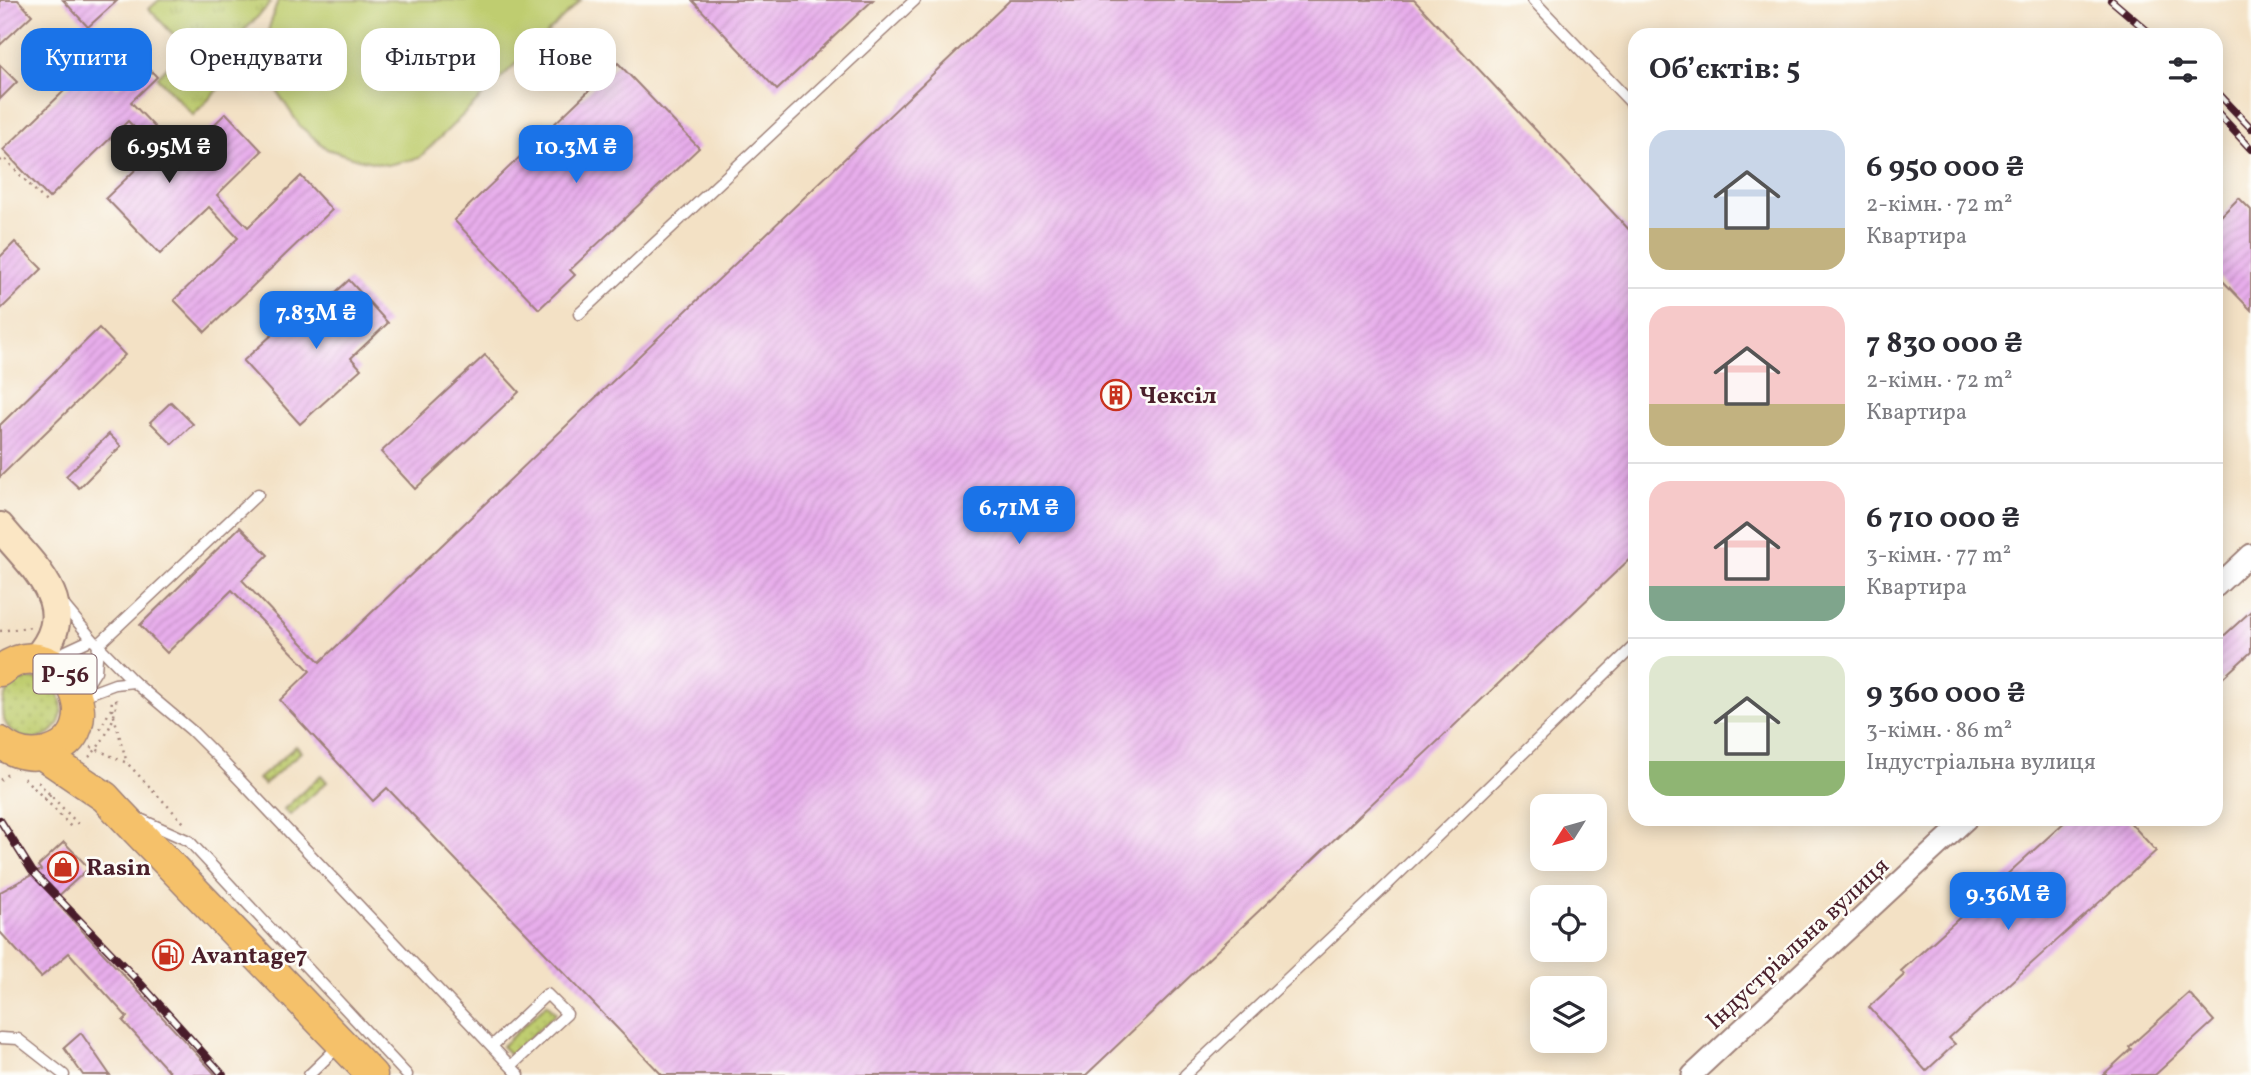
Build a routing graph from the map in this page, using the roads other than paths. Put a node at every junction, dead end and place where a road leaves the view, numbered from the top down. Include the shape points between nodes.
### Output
1 (915, 0) edge
2 (1533, 0) edge
3 (1628, 100) edge
4 (579, 314) dead end
5 (258, 494) dead end
6 (0, 527) edge
7 (2251, 554) edge
8 (2223, 580) edge
9 (47, 584) junction
10 (95, 642) junction
11 (1628, 652) edge
12 (18, 663) edge
13 (134, 681) junction
14 (78, 697) junction
15 (73, 733) junction
16 (15, 761) edge
17 (111, 804) junction
18 (1959, 826) edge
19 (0, 1038) edge
20 (492, 1046) junction
21 (353, 1061) edge
22 (510, 1066) junction
23 (64, 1075) edge
24 (309, 1075) edge
25 (407, 1075) edge
26 (519, 1075) edge
27 (1185, 1075) edge
28 (1692, 1075) edge

1 - 4 lane
2 - 3 lane
5 - 10 lane
6 - 9 street
7 - 8 street
9 - 10 lane
9 - 12 street via 57,618 48,645
10 - 12 lane
10 - 13 lane
10 - 14 lane via 96,671
11 - 27 lane
12 - 14 main road, Р-56 via 66,675
13 - 14 lane
13 - 20 lane via 219,758
14 - 15 main road, Р-56
15 - 16 main road via 58,748
15 - 17 main road
16 - 17 main road
17 - 21 main road
17 - 25 lane via 189,841
18 - 28 street, Індустріальна вулиця
19 - 23 lane via 18,1040
20 - 22 lane
20 - 22 lane via 547,994 567,1014
21 - 24 lane
22 - 26 lane

